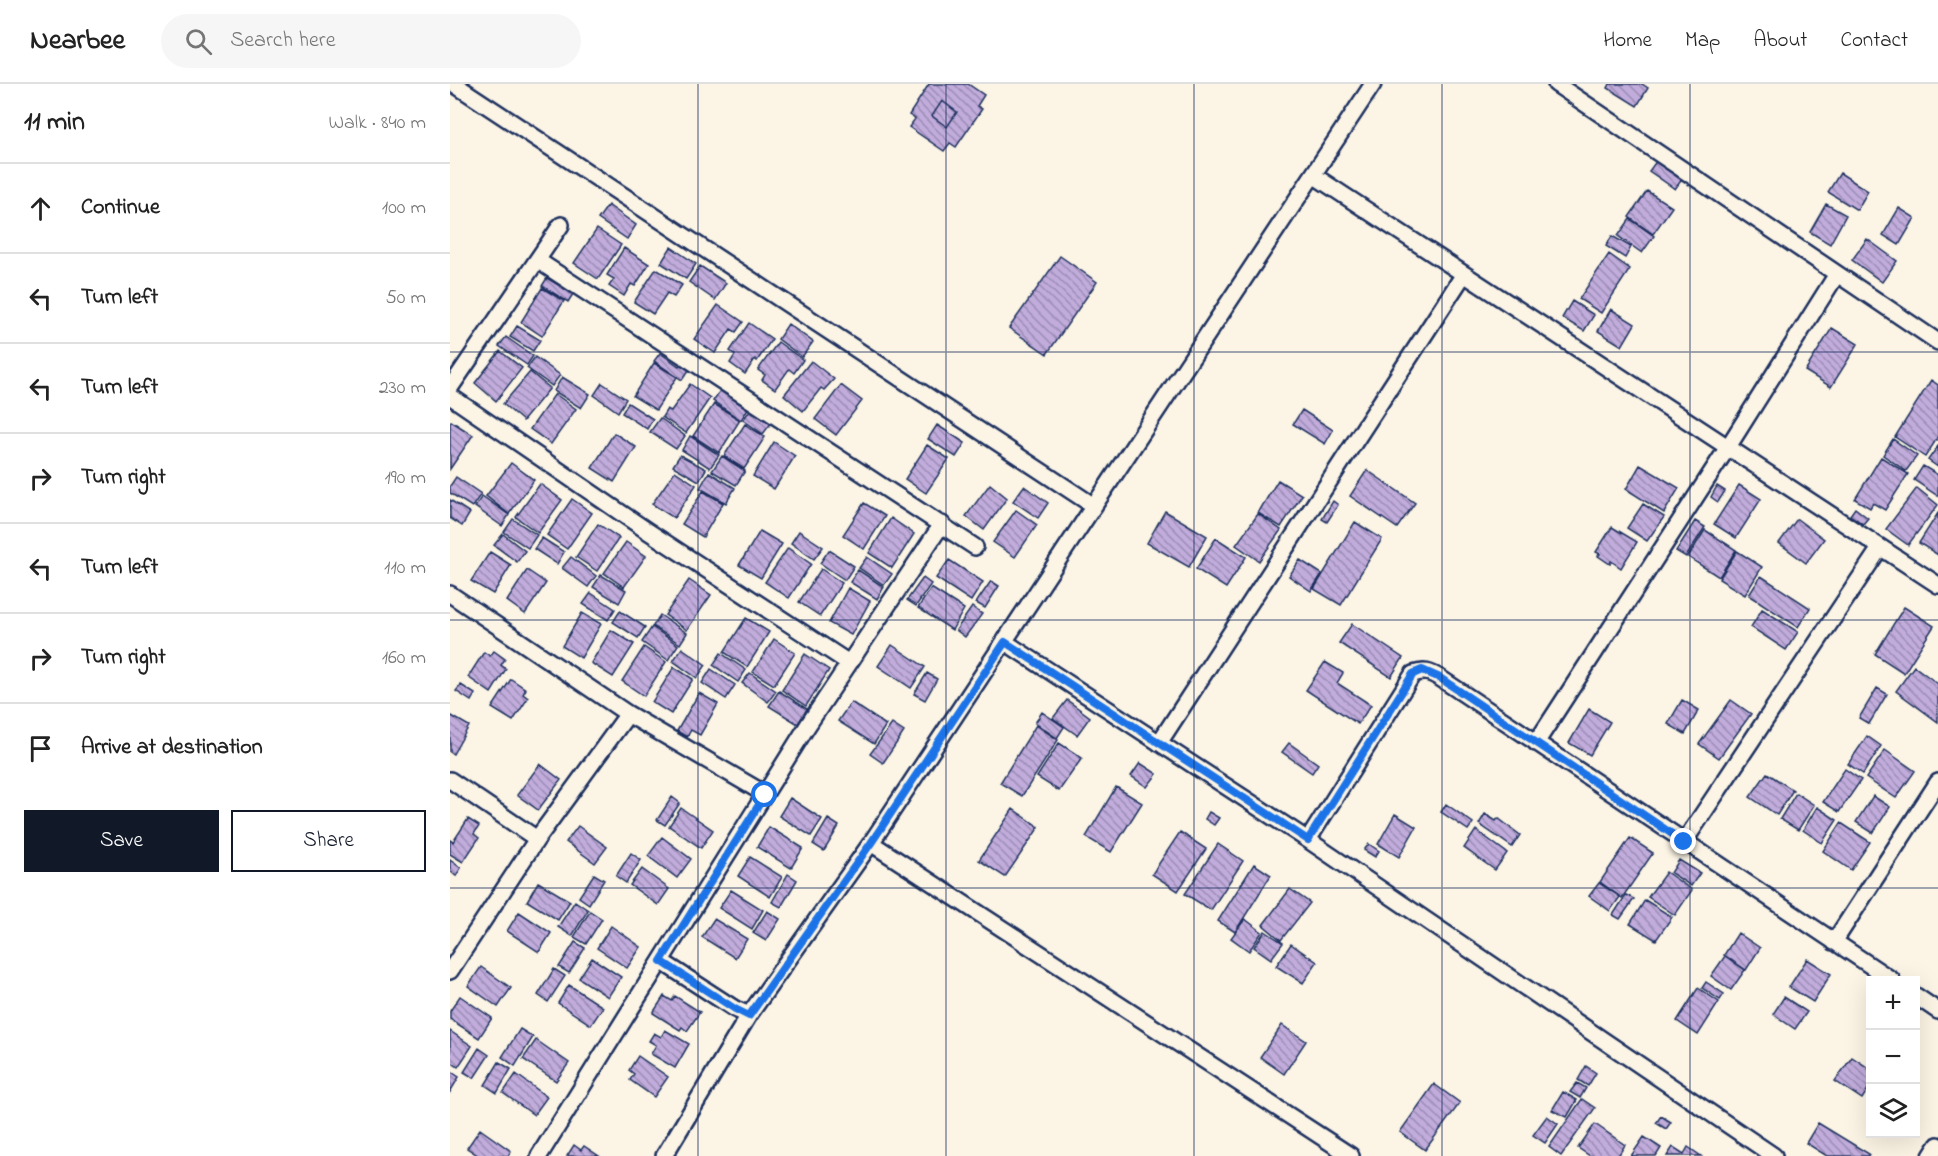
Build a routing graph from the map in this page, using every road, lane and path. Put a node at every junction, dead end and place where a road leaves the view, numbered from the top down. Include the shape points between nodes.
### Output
1 (454, 84) edge
2 (1373, 84) edge
3 (1556, 84) edge
4 (1313, 175) junction
5 (561, 225) dead end
6 (537, 260) junction
7 (1464, 274) junction
8 (1837, 274) junction
9 (1938, 342) edge
10 (450, 388) edge
11 (450, 396) edge
12 (1728, 447) junction
13 (1094, 506) junction
14 (942, 525) junction
15 (975, 547) dead end
16 (1880, 548) junction
17 (1938, 585) edge
18 (450, 594) edge
19 (1005, 642) junction
20 (849, 663) junction
21 (628, 714) junction
22 (1159, 743) junction
23 (1536, 743) junction
24 (450, 780) edge
25 (1938, 782) edge
26 (765, 795) junction
27 (537, 839) junction
28 (1308, 840) junction
29 (1684, 842) junction
30 (871, 843) junction
31 (1834, 942) junction
32 (661, 961) junction
33 (451, 966) edge
34 (1885, 976) edge
35 (1920, 999) edge
36 (1938, 1011) edge
37 (749, 1016) junction
38 (1938, 1145) edge
39 (539, 1156) edge
40 (664, 1156) edge
41 (1352, 1156) edge
42 (1774, 1156) edge
43 (1931, 1156) edge

1 - 13 street
2 - 4 street
3 - 8 street
4 - 7 street
4 - 13 street
5 - 6 street
6 - 10 street
6 - 14 street
7 - 12 street
7 - 22 street
8 - 9 street
8 - 12 street
11 - 20 street
12 - 16 street
12 - 23 street
13 - 19 street
14 - 15 street
14 - 20 street
16 - 17 street
16 - 29 street
18 - 21 street
19 - 22 street
19 - 30 street
20 - 26 street
21 - 26 street
21 - 27 street
22 - 28 street
23 - 28 street via 1422,670 1413,674
23 - 29 street
24 - 27 street
25 - 31 street
26 - 32 street
27 - 33 street
28 - 42 street
29 - 31 street
30 - 37 street
30 - 41 street
31 - 34 street
32 - 37 street
32 - 39 street
35 - 36 street
37 - 40 street
38 - 43 street

